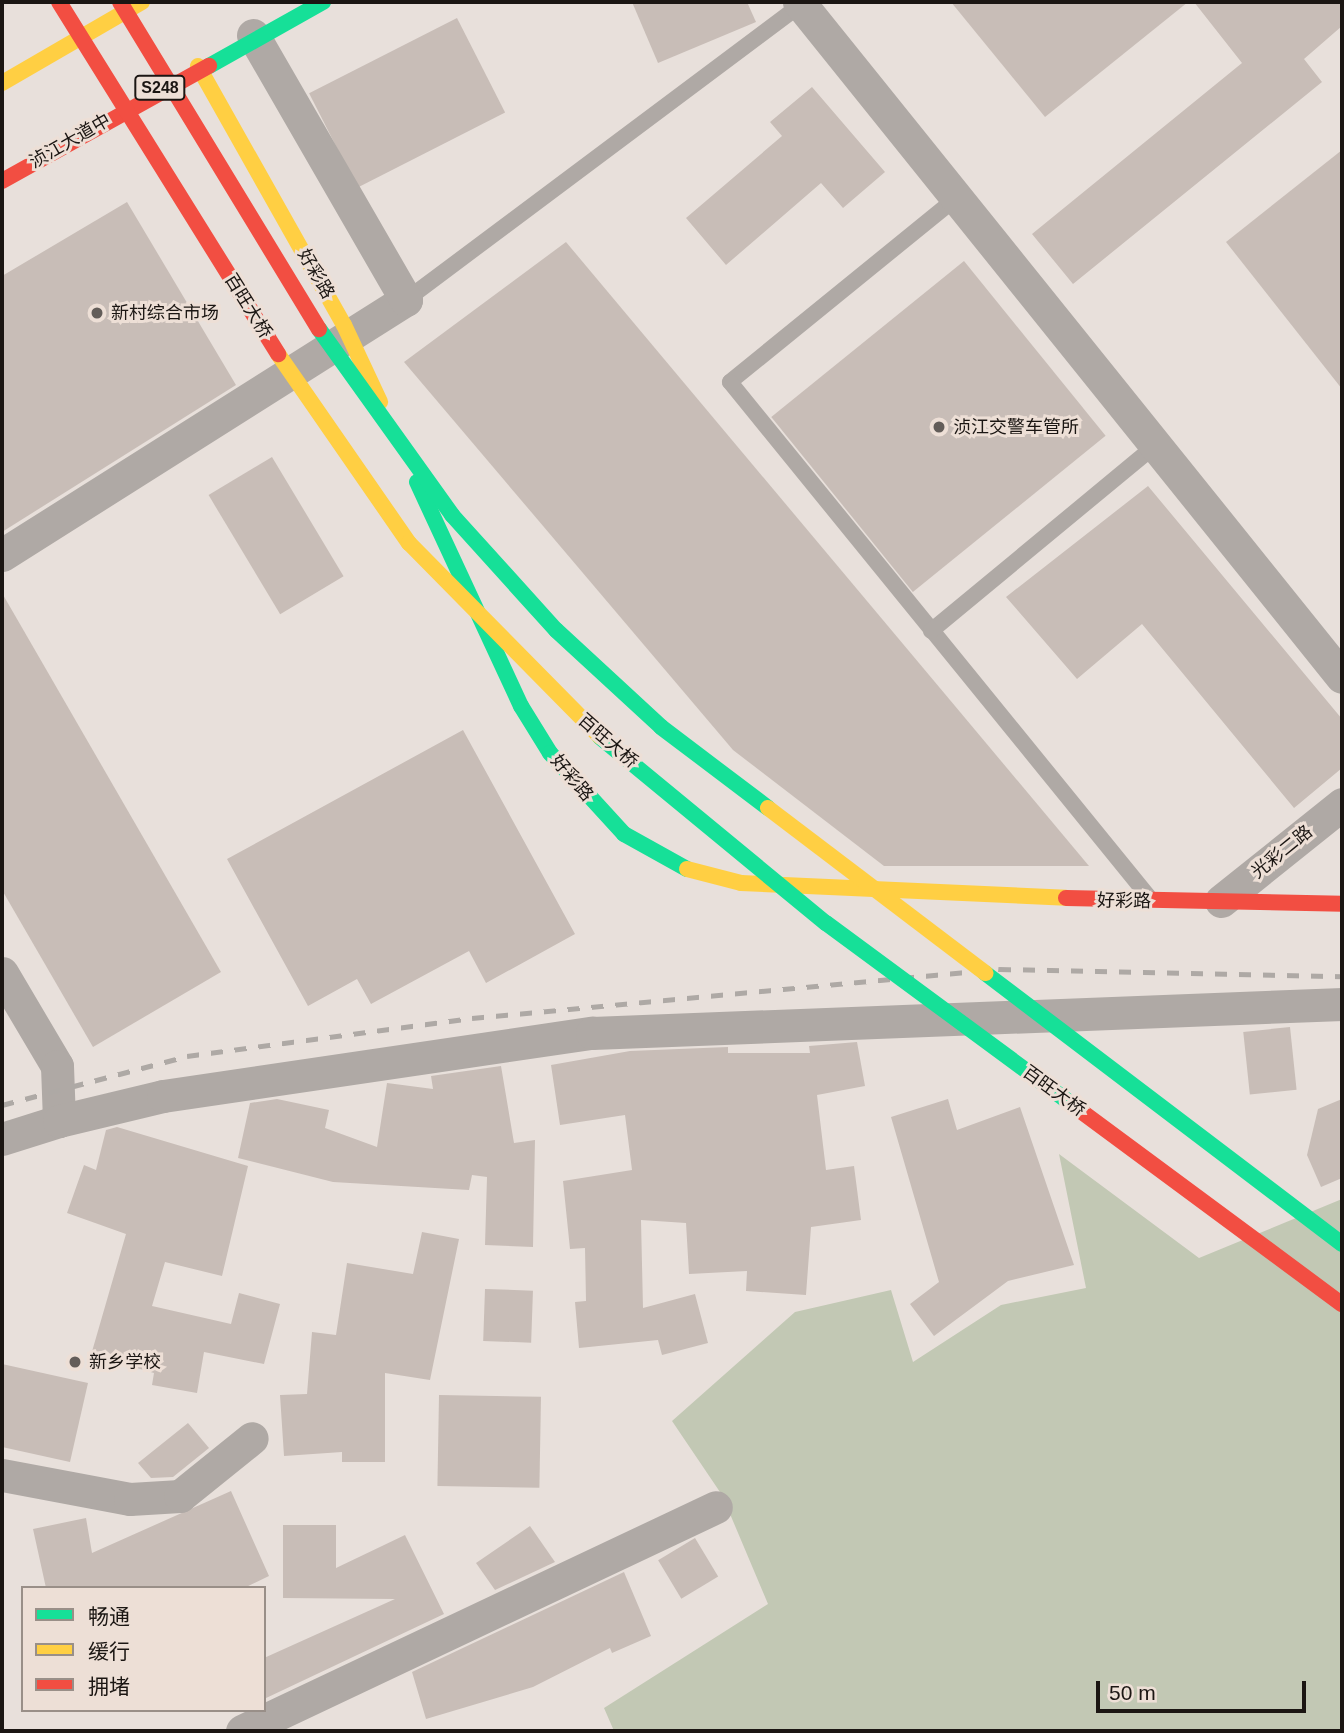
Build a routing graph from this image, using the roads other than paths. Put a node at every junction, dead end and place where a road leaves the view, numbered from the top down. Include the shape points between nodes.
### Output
1 (59, 2) edge
2 (120, 2) edge
3 (142, 2) edge
4 (323, 2) edge
5 (799, 4) edge
6 (253, 35) junction
7 (198, 66) junction
8 (2, 83) edge
9 (2, 181) edge
10 (955, 199) junction
11 (407, 300) junction
12 (349, 336) junction
13 (1155, 446) junction
14 (2, 555) edge
15 (931, 631) junction
16 (1342, 677) edge
17 (1342, 804) edge
18 (1221, 901) junction
19 (1153, 902) junction
20 (1342, 904) edge
21 (2, 973) edge
22 (1342, 1004) edge
23 (59, 1121) junction
24 (2, 1139) edge
25 (1342, 1244) edge
26 (1342, 1304) edge
27 (252, 1438) dead end
28 (2, 1475) edge
29 (716, 1507) dead end
30 (242, 1731) edge

1 - 26 main road, 百旺大桥, bridge via 313,410 409,543 583,721 826,922
2 - 25 main road, bridge via 334,354 452,515 556,630 661,727
3 - 8 main road
4 - 6 main road, 浈江大道中 / S248
5 - 10 street
5 - 11 lane
6 - 7 main road, 浈江大道中 / S248
6 - 11 street
7 - 9 main road, 浈江大道中 / S248
7 - 12 main road, 好彩路
10 - 13 street
10 - 15 lane via 730,383
11 - 12 street
12 - 14 street
12 - 19 main road, 好彩路 via 521,705 550,753 624,834 674,865 740,883
13 - 15 lane
13 - 16 street
15 - 19 lane
17 - 18 street, 光彩二路
18 - 19 main road, 好彩路
18 - 20 main road, 好彩路
21 - 23 street via 57,1066
22 - 23 street via 592,1033 163,1096
23 - 24 street
27 - 28 street via 180,1496 130,1499
29 - 30 street

